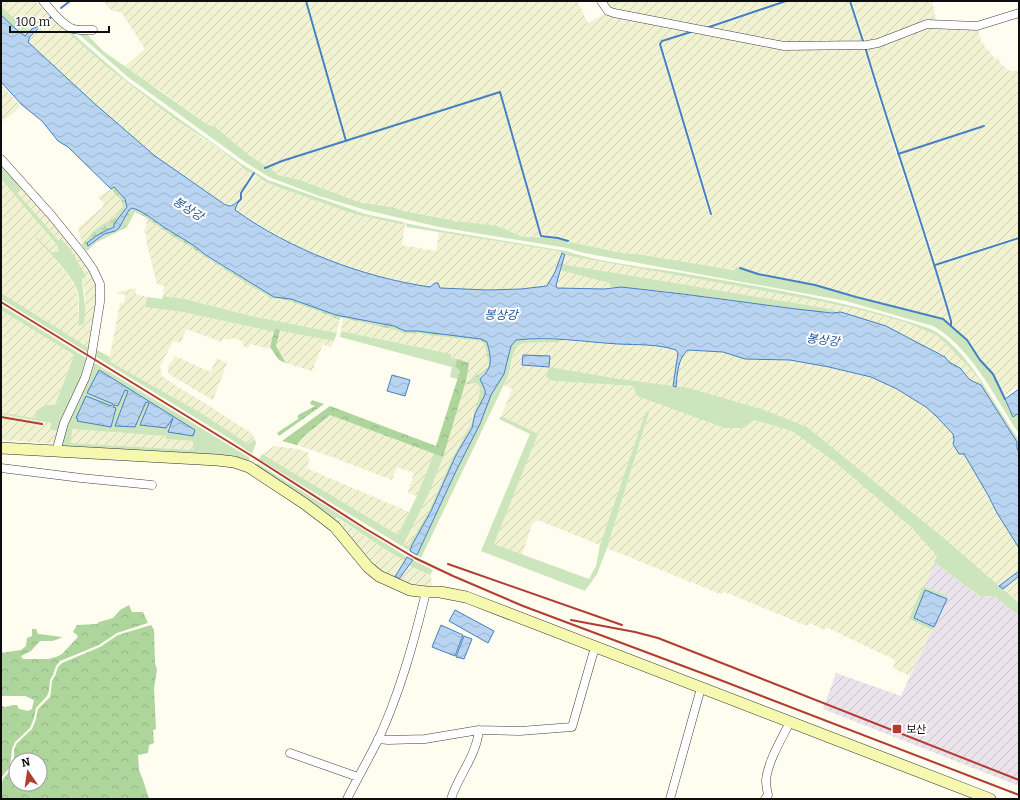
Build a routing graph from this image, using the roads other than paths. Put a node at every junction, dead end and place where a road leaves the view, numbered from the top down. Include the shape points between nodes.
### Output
1 (43, 1) edge
2 (601, 1) edge
3 (1019, 12) edge
4 (93, 30) dead end
5 (1, 159) edge
6 (1, 448) edge
7 (56, 452) junction
8 (1, 468) edge
9 (152, 485) dead end
10 (426, 592) junction
11 (595, 647) junction
12 (701, 688) junction
13 (790, 722) junction
14 (479, 730) junction
15 (378, 739) junction
16 (290, 753) dead end
17 (358, 777) junction
18 (347, 799) edge
19 (451, 799) edge
20 (670, 799) edge
21 (765, 799) edge
22 (990, 799) edge

1 - 4 street via 70,28
2 - 3 street via 608,11 614,14 784,46 867,45 927,24 977,26
5 - 7 street via 81,252 100,284 100,302 91,358 85,378 64,423
6 - 7 main road
7 - 10 main road via 217,460 249,467 335,527 368,567 379,576 410,590
8 - 9 street
10 - 11 main road via 466,597
10 - 15 street via 397,693
11 - 12 main road
11 - 14 street via 572,727 520,731
12 - 13 main road
12 - 20 street
13 - 21 street via 769,769 766,780 768,795
13 - 22 main road
14 - 15 street via 425,739
14 - 19 street via 473,754
15 - 17 street
16 - 17 street
17 - 18 street

